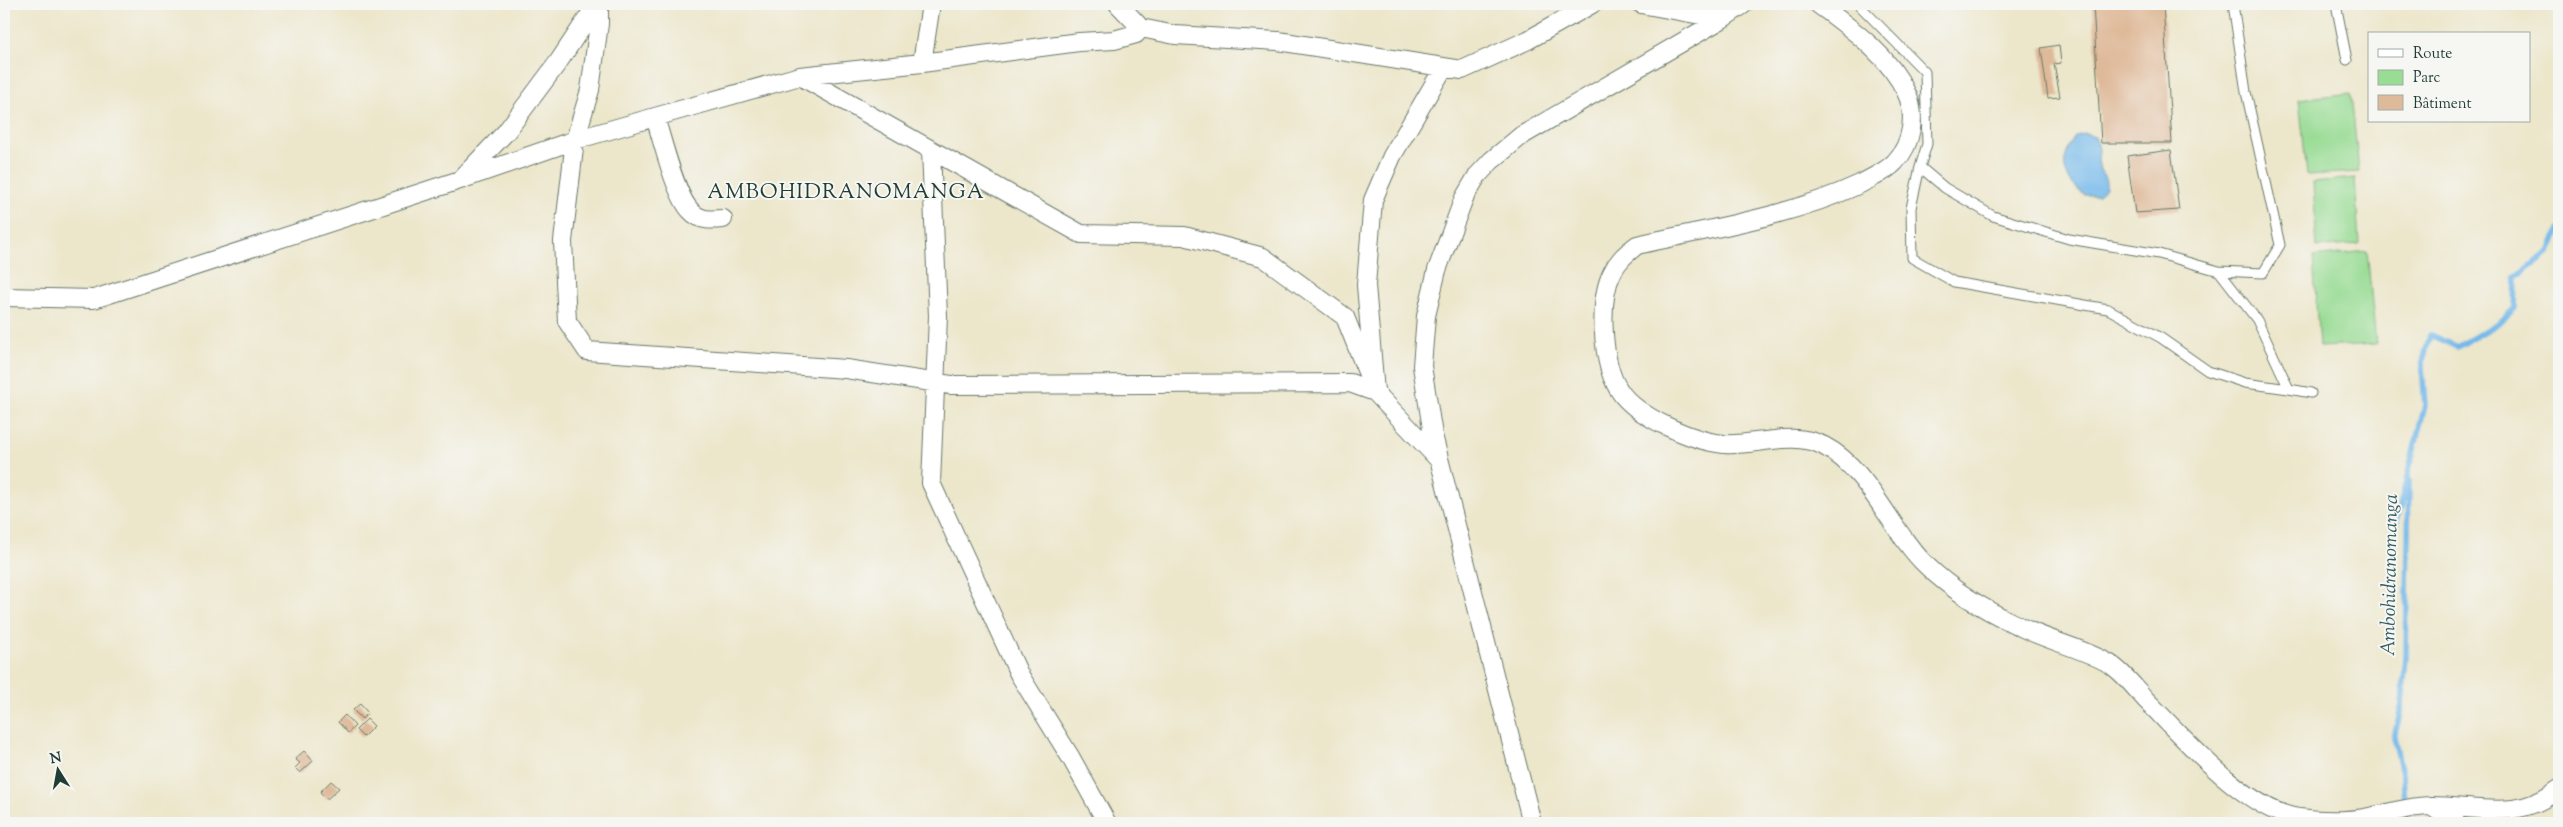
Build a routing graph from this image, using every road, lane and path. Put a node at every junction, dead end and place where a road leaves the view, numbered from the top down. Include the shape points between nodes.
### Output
1 (598, 4) edge
2 (931, 4) edge
3 (1118, 4) edge
4 (1592, 4) edge
5 (1641, 4) edge
6 (1744, 4) edge
7 (1818, 4) edge
8 (1858, 4) edge
9 (2233, 4) edge
10 (2336, 4) edge
11 (1722, 19) junction
12 (1141, 28) junction
13 (2347, 60) dead end
14 (922, 63) junction
15 (1444, 67) junction
16 (800, 76) junction
17 (655, 117) junction
18 (575, 140) junction
19 (931, 150) junction
20 (1920, 167) junction
21 (460, 180) junction
22 (723, 219) dead end
23 (2219, 271) junction
24 (4, 296) edge
25 (934, 383) junction
26 (2289, 388) junction
27 (1375, 392) junction
28 (2311, 393) dead end
29 (1441, 462) junction
30 (2559, 789) edge
31 (2430, 806) junction
32 (1107, 823) edge
33 (1532, 823) edge
34 (2456, 823) edge

1 - 18 street via 599,24 590,90
1 - 21 street via 506,132
2 - 14 street
3 - 12 street
4 - 15 street via 1528,40 1462,70
5 - 11 street
6 - 11 street
7 - 31 street via 1878,54 1906,92 1912,108 1912,126 1906,147 1895,163 1835,195 1787,212 1637,246 1619,259 1606,287 1604,328 1610,369 1619,390 1634,407 1661,424 1723,444 1793,439 1812,442 1830,450 1862,481 1912,552 1928,568 1963,595 2018,626 2113,666 2174,729 2259,804 2282,815 2303,818 2366,818 2399,809
8 - 20 lane via 1925,72 1927,144
9 - 23 lane via 2246,92 2280,244 2263,274
10 - 13 lane
11 - 29 street via 1521,136 1477,176 1464,198 1437,270 1426,316 1422,366
12 - 14 street via 1136,34 1114,40
12 - 15 street via 1175,36 1278,41
14 - 16 street
15 - 27 street via 1392,156 1373,200 1366,285
16 - 17 street
16 - 19 street
17 - 18 street
17 - 22 street via 676,181 691,212 706,221
18 - 21 street
18 - 25 street via 563,241 567,321 587,351 846,369
19 - 25 street via 938,316
19 - 27 street via 1081,234 1184,236 1263,258 1345,317
20 - 23 lane via 1946,188 1993,216 2069,239 2159,254
20 - 26 lane via 1912,208 1912,258 1954,282 2108,309 2161,338 2208,371 2245,383
21 - 24 street via 94,299
23 - 26 lane via 2257,320
25 - 27 street via 1350,383
25 - 32 street via 931,483 1019,674
26 - 28 lane
27 - 29 street
29 - 33 street
30 - 31 street via 2534,806 2513,809
31 - 34 street

